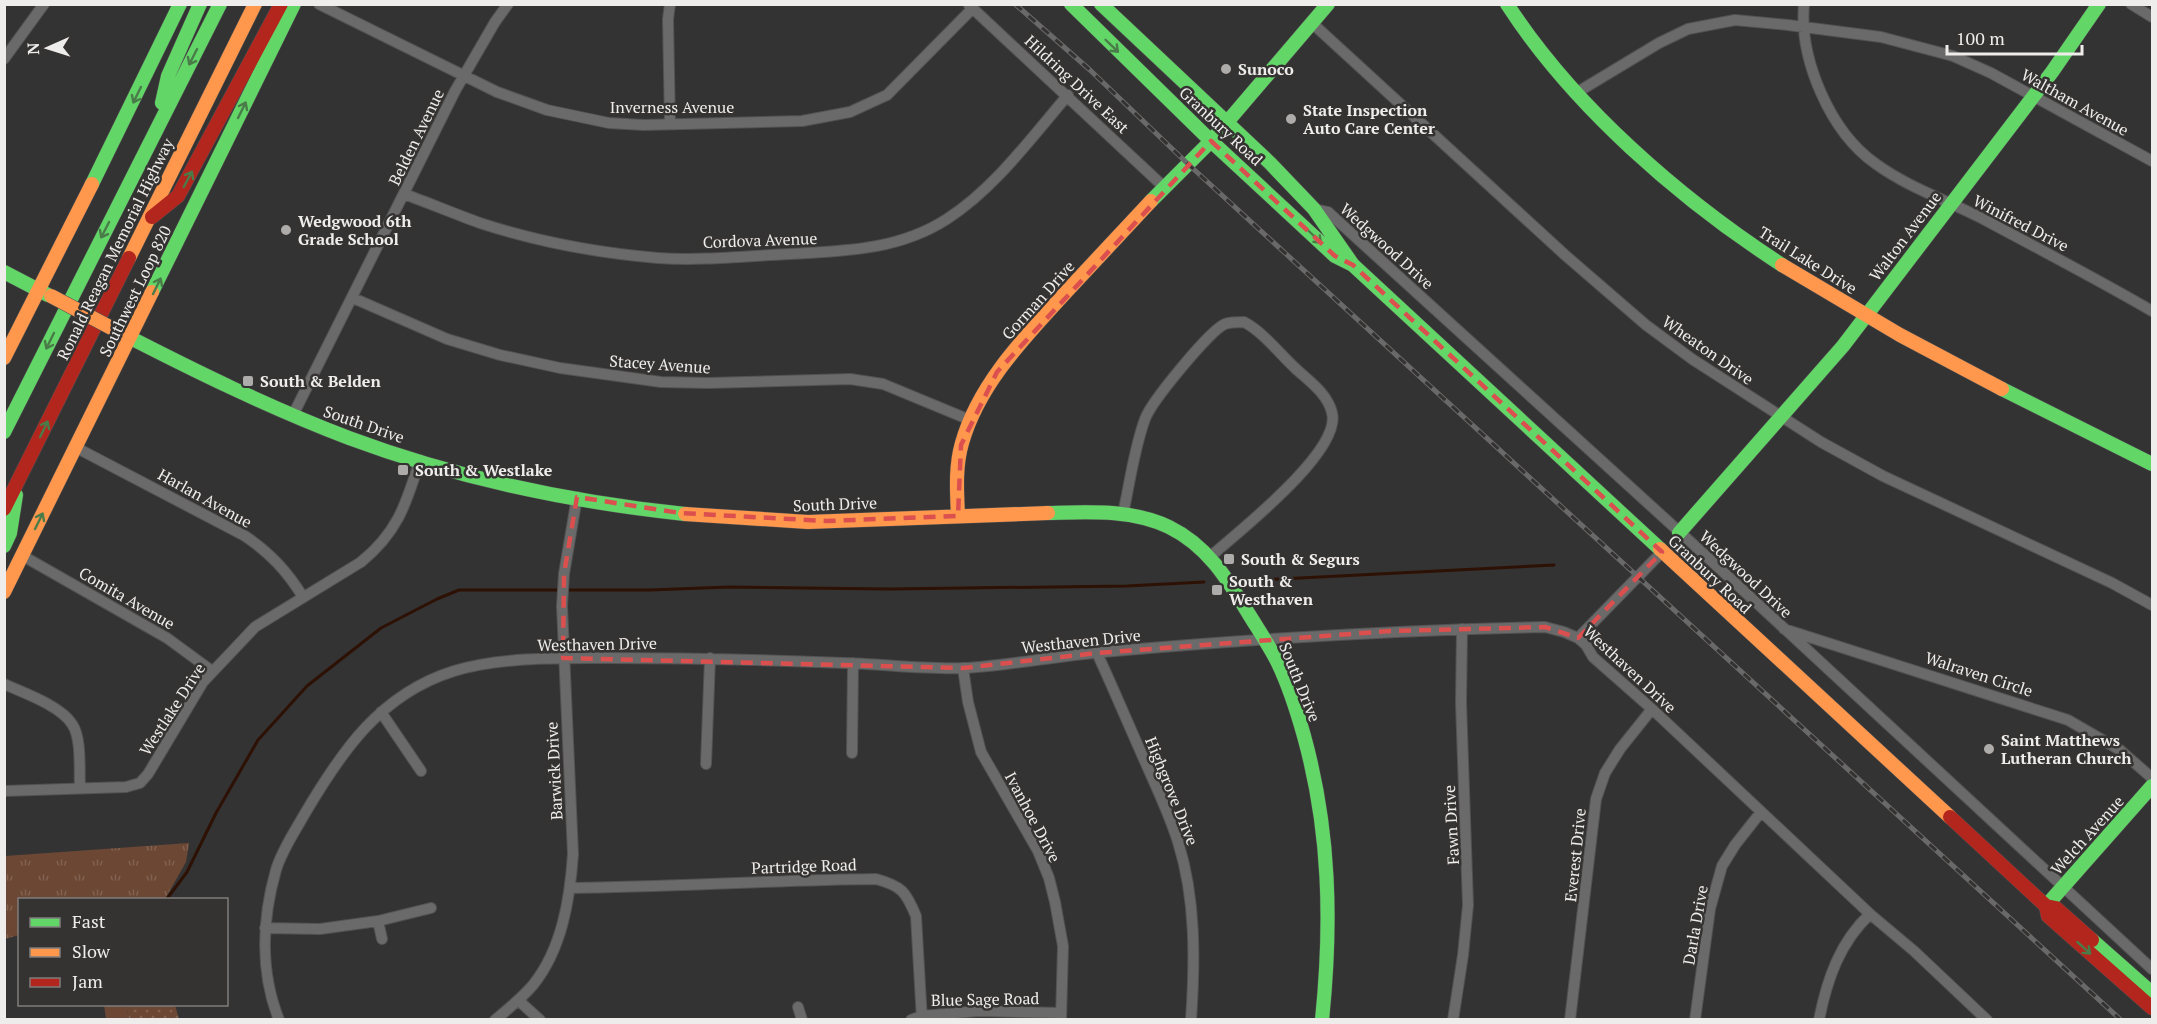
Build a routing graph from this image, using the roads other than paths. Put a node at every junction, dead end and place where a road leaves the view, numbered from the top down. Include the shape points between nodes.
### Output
1 (44, 4) edge
2 (180, 4) edge
3 (200, 4) edge
4 (219, 4) edge
5 (255, 4) edge
6 (281, 4) edge
7 (294, 4) edge
8 (319, 4) edge
9 (508, 4) edge
10 (669, 4) edge
11 (1071, 4) edge
12 (1101, 4) edge
13 (1328, 4) edge
14 (1507, 4) edge
15 (1804, 4) edge
16 (2099, 4) edge
17 (2131, 4) edge
18 (971, 6) edge
19 (2152, 16) edge
20 (1312, 23) junction
21 (1805, 27) junction
22 (4, 59) edge
23 (464, 76) junction
24 (1576, 93) junction
25 (1068, 95) junction
26 (2034, 96) junction
27 (1228, 122) junction
28 (670, 124) junction
29 (156, 130) junction
30 (1211, 141) junction
31 (2152, 161) edge
32 (1244, 170) junction
33 (1164, 187) junction
34 (404, 194) junction
35 (1950, 204) junction
36 (1314, 209) junction
37 (148, 220) junction
38 (1353, 265) junction
39 (4, 272) edge
40 (45, 294) junction
41 (353, 298) junction
42 (2152, 311) edge
43 (1866, 315) junction
44 (126, 336) junction
45 (4, 358) edge
46 (18, 405) junction
47 (293, 415) junction
48 (4, 417) edge
49 (1781, 417) junction
50 (970, 420) junction
51 (4, 432) edge
52 (75, 447) junction
53 (420, 460) junction
54 (2152, 464) edge
55 (18, 481) junction
56 (576, 497) junction
57 (4, 509) edge
58 (1123, 514) junction
59 (958, 516) junction
60 (1679, 533) junction
61 (4, 546) edge
62 (1662, 552) junction
63 (22, 555) junction
64 (1211, 556) junction
65 (4, 592) edge
66 (303, 597) junction
67 (2152, 605) edge
68 (1781, 628) junction
69 (1462, 629) junction
70 (1578, 638) junction
71 (1264, 639) junction
72 (1097, 653) junction
73 (563, 658) junction
74 (710, 658) junction
75 (853, 663) junction
76 (963, 668) junction
77 (212, 671) junction
78 (4, 684) edge
79 (1652, 709) junction
80 (381, 712) junction
81 (852, 753) dead end
82 (706, 764) dead end
83 (422, 771) dead end
84 (2152, 778) edge
85 (2152, 786) edge
86 (80, 788) junction
87 (4, 790) edge
88 (1761, 812) junction
89 (2062, 886) junction
90 (570, 888) junction
91 (2046, 906) junction
92 (431, 908) dead end
93 (1870, 914) junction
94 (378, 921) junction
95 (265, 928) junction
96 (382, 939) dead end
97 (2152, 969) edge
98 (2152, 993) edge
99 (518, 1000) junction
100 (798, 1007) dead end
101 (2152, 1008) edge
102 (1061, 1016) edge
103 (1980, 1017) edge
104 (918, 1018) edge
105 (279, 1020) edge
106 (495, 1020) edge
107 (540, 1020) edge
108 (802, 1020) edge
109 (1191, 1020) edge
110 (1322, 1020) edge
111 (1453, 1020) edge
112 (1570, 1020) edge
113 (1695, 1020) edge
114 (1819, 1020) edge

1 - 22 street
2 -> 40 main road
3 - 29 main road via 168,76
4 -> 29 main road, Ronald Reagan Memorial Highway
5 - 37 main road, Ronald Reagan Memorial Highway
37 -> 6 main road via 178,196
44 -> 7 main road, Southwest Loop 820
8 - 23 street, Inverness Avenue
9 - 23 street, Belden Avenue
10 - 28 street
11 -> 30 main road, Granbury Road
12 - 27 main road, Granbury Road
13 - 20 main road, Gorman Drive
14 - 24 main road, Trail Lake Drive
15 - 21 street, Winifred Drive
16 - 26 main road, Walton Avenue
17 - 19 street
18 - 25 street, Hildring Drive East
18 - 28 street, Inverness Avenue via 887,95 850,112 802,121
20 - 27 main road, Gorman Drive
20 - 49 street, Wheaton Drive via 1646,325
21 - 24 street, Waltham Avenue via 1735,20 1688,29
21 - 26 street, Waltham Avenue via 1881,37 1953,56
21 - 35 street, Winifred Drive via 1813,75 1837,123 1857,148 1875,164
23 - 28 street, Inverness Avenue via 497,92 576,117 609,123
23 - 34 street, Belden Avenue
24 - 43 main road, Trail Lake Drive via 1598,117 1714,217
25 - 33 street, Hildring Drive East
25 - 34 street, Cordova Avenue via 994,179 948,219 917,235 857,251 672,258 584,249 478,222
26 - 31 street, Waltham Avenue
26 - 35 main road, Walton Avenue
27 - 30 main road, Gorman Drive
27 - 36 main road, Granbury Road
29 -> 46 main road, Ronald Reagan Memorial Highway
30 - 32 main road, Granbury Road
30 - 33 main road, Gorman Drive
32 - 36 main road via 1266,180 1293,205
32 -> 38 main road, Granbury Road via 1335,256
33 - 50 main road, Gorman Drive via 1013,351
34 - 41 street, Belden Avenue
35 - 42 street, Winifred Drive
35 - 43 main road, Walton Avenue
36 - 38 main road, Granbury Road
36 - 60 street, Wedgwood Drive via 1328,212
55 -> 37 main road, Ronald Reagan Memorial Highway
38 - 62 main road, Granbury Road
39 - 40 main road, South Drive
40 - 44 main road, South Drive, bridge
40 - 45 main road
41 - 47 street, Belden Avenue
41 - 50 street, Stacey Avenue via 447,339 560,368 661,382 850,380 883,384
43 - 49 main road, Walton Avenue
43 - 54 main road, Trail Lake Drive via 2009,393
44 - 47 main road, South Drive
44 - 52 main road, Southwest Loop 820
46 - 48 main road
46 - 51 main road, Ronald Reagan Memorial Highway
47 - 53 main road, South Drive
49 - 60 main road, Walton Avenue
49 - 67 street, Wheaton Drive via 1883,476
50 - 59 main road, Gorman Drive via 957,473
63 -> 52 main road, Southwest Loop 820
52 - 66 street, Harlan Avenue via 256,544 279,563
53 - 56 main road, South Drive
53 - 66 street, Westlake Drive via 401,513 382,543 361,562
55 - 57 main road, Ronald Reagan Memorial Highway
55 - 61 main road via 10,533
56 - 59 main road, South Drive via 657,510 784,522
56 - 73 street, Barwick Drive via 564,574
58 - 59 main road, South Drive
58 - 64 main road, South Drive via 1170,528
58 - 64 street via 1145,417 1168,383 1213,333 1225,324 1244,322 1328,400 1334,416 1310,465
60 - 68 street, Wedgwood Drive
62 - 70 street
62 - 91 main road, Granbury Road
63 - 65 main road, Southwest Loop 820
63 - 77 street, Comita Avenue via 167,638
64 - 71 main road, South Drive
66 - 77 street, Westlake Drive via 255,627
68 - 84 street, Walraven Circle via 2068,720 2120,750
68 - 89 street, Wedgwood Drive
69 - 70 street, Westhaven Drive via 1545,627
69 - 71 street, Westhaven Drive
69 - 111 street, Fawn Drive via 1468,905
70 - 79 street, Westhaven Drive via 1593,657
71 - 72 street, Westhaven Drive
71 - 110 main road, South Drive via 1296,710 1318,788 1330,900
72 - 76 street, Westhaven Drive
72 - 109 street, Highgrove Drive via 1160,796 1185,870 1194,969
73 - 74 street, Westhaven Drive
73 - 80 street, Westhaven Drive via 455,671 429,681
73 - 90 street, Barwick Drive via 572,843
74 - 75 street, Westhaven Drive
74 - 82 street
75 - 76 street, Westhaven Drive
75 - 81 street
76 - 102 street, Ivanhoe Drive via 981,752 1038,851 1056,902 1063,946
77 - 86 street, Westlake Drive via 140,783
78 - 86 street via 59,711 72,724
79 - 88 street, Westhaven Drive
79 - 112 street, Everest Drive via 1605,773 1596,799
80 - 83 street
80 - 95 street, Westhaven Drive via 346,748 286,848 277,865
85 - 89 main road, Welch Avenue
86 - 87 street, Westlake Drive
88 - 93 street, Westhaven Drive
88 - 113 street, Darla Drive via 1722,866 1710,909
89 - 91 main road, Welch Avenue
89 - 97 street, Wedgwood Drive
90 - 99 street, Barwick Drive via 558,939 539,976
90 - 104 street, Partridge Road via 775,880 876,879 890,883 903,890 916,916
91 - 98 main road, Granbury Road via 2056,908
91 -> 101 main road, Granbury Road via 2048,916
92 - 94 street
93 - 103 street, Westhaven Drive via 1914,951
93 - 114 street via 1844,945 1830,974
94 - 95 street via 320,929
94 - 96 street
95 - 105 street, Westhaven Drive via 268,978
99 - 106 street, Barwick Drive
99 - 107 street
100 - 108 street
102 - 104 street, Blue Sage Road via 979,1011

